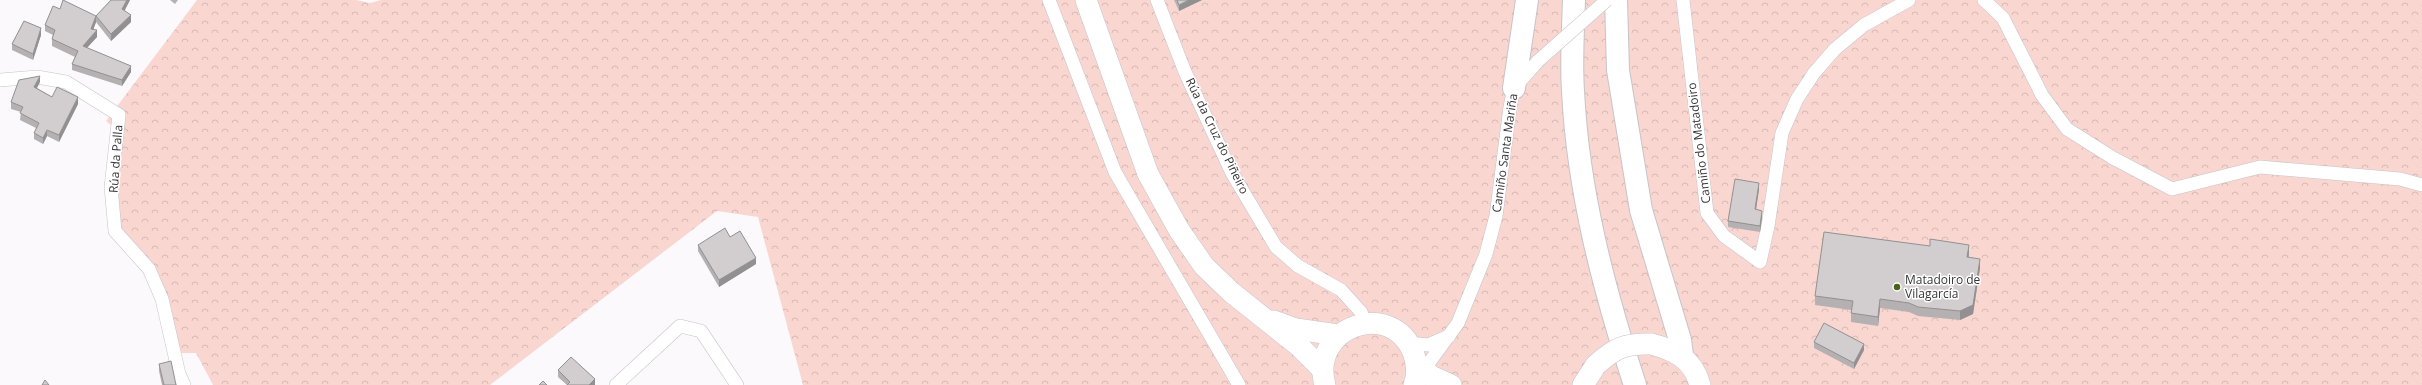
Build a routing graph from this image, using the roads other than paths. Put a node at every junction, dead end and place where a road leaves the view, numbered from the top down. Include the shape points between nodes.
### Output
1 (1049, 0) edge
2 (1086, 0) edge
3 (1157, 0) edge
4 (1527, 0) edge
5 (1574, 0) edge
6 (1607, 0) edge
7 (1616, 0) edge
8 (1683, 0) edge
9 (1909, 0) edge
10 (1984, 0) edge
11 (0, 80) edge
12 (1514, 88) junction
13 (2422, 185) edge
14 (1251, 308) junction
15 (1365, 323) junction
16 (1338, 335) junction
17 (1449, 336) junction
18 (1408, 343) junction
19 (1682, 355) junction
20 (1417, 375) edge
21 (1585, 378) edge
22 (1323, 380) edge
23 (184, 385) edge
24 (616, 385) edge
25 (737, 385) edge
26 (1239, 385) edge
27 (1451, 385) edge
28 (1635, 385) edge
29 (1700, 385) edge

1 - 26 street via 1115,172
2 - 14 main road via 1148,174 1179,230 1204,266
3 - 15 street, Rúa da Cruz do Piñeiro via 1185,72 1232,172 1276,247 1298,266 1341,290 1361,312
4 - 12 highway
5 - 28 highway via 1573,92 1588,211 1603,281
6 - 12 street, Camiño Santa Mariña, bridge via 1538,61
7 - 19 highway via 1618,70 1639,203 1680,340
8 - 9 street, Camiño do Matadoiro via 1707,213 1724,236 1760,262 1782,133 1797,98 1835,49 1864,25
10 - 13 street via 2003,18 2042,95 2067,129 2113,158 2172,189 2260,166 2400,179
11 - 23 street, Rúa da Palla via 37,77 66,82 119,114 111,187 116,231 150,269 162,298 179,374
12 - 17 street, Camiño Santa Mariña via 1496,216 1486,254 1467,304
14 - 16 main road via 1274,321 1296,329
14 - 22 main road via 1299,346
15 - 16 main road via 1350,327
15 - 18 main road via 1389,327
16 - 22 main road via 1327,351
17 - 18 street via 1428,345
17 - 20 street, Camiño Santa Mariña
18 - 20 main road
19 - 21 main road, bridge via 1651,344 1631,344 1619,348
19 - 29 main road via 1692,365
20 - 27 main road via 1431,376
24 - 25 street via 680,326 701,331

